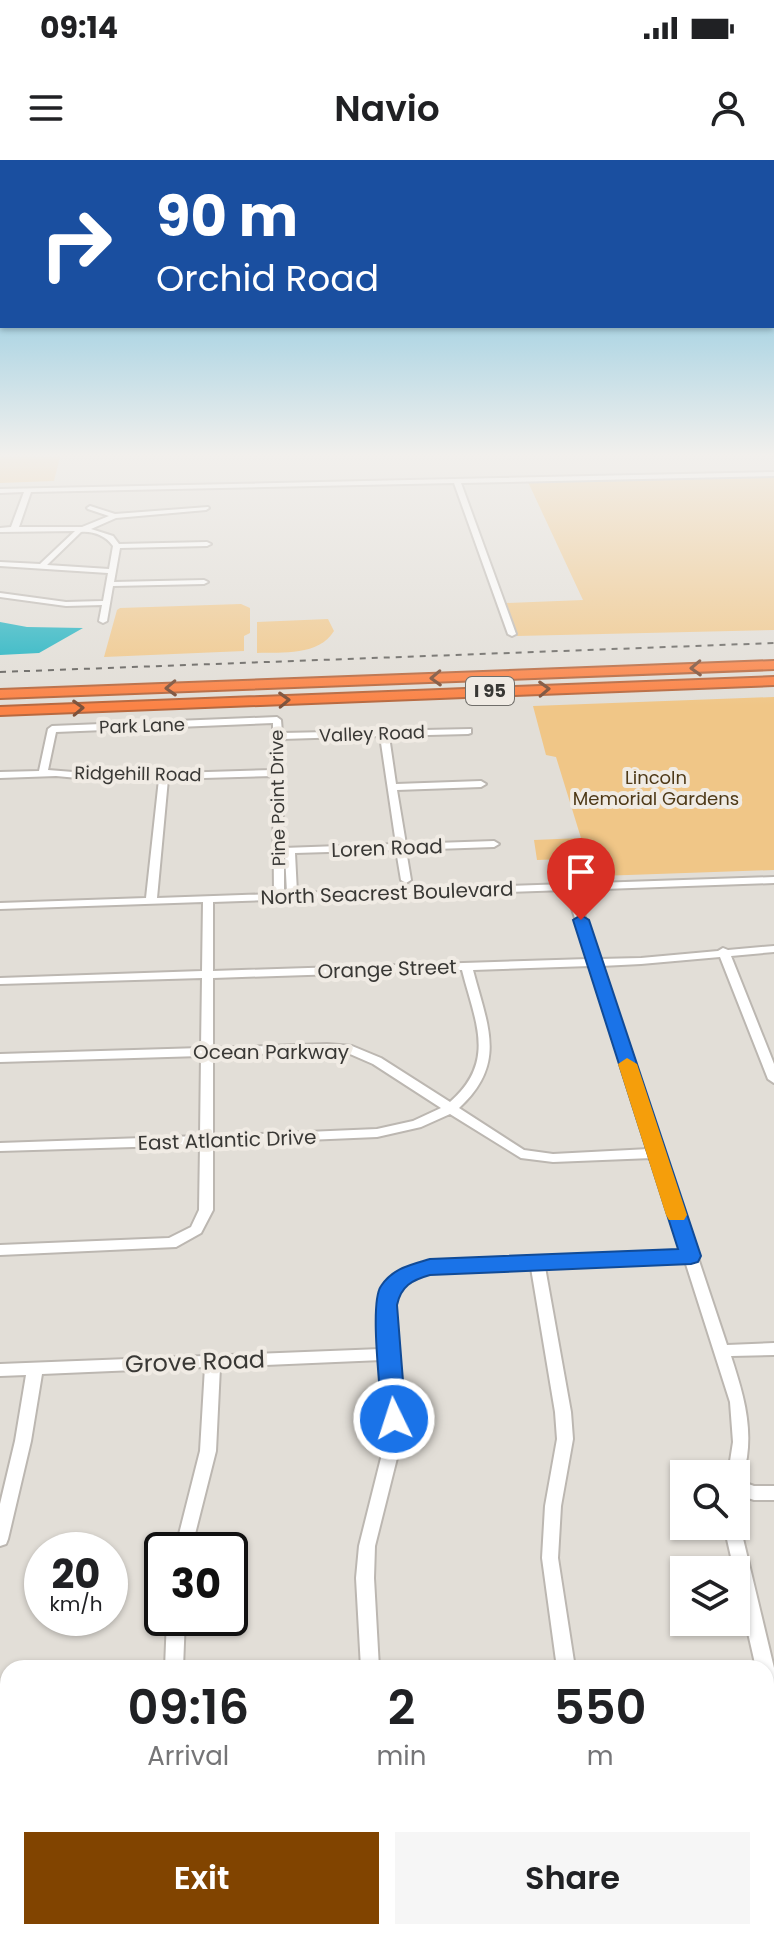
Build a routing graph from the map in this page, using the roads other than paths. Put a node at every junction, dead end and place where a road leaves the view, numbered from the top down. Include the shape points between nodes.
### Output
1 (67, 540) edge
2 (113, 540) edge
3 (478, 540) edge
4 (207, 544) dead end
5 (117, 546) junction
6 (0, 564) edge
7 (43, 565) junction
8 (112, 571) junction
9 (204, 582) dead end
10 (109, 584) junction
11 (0, 595) edge
12 (106, 603) junction
13 (103, 621) dead end
14 (512, 634) dead end
15 (774, 665) edge
16 (774, 681) edge
17 (0, 694) edge
18 (0, 711) edge
19 (277, 720) joint
20 (468, 731) dead end
21 (384, 734) junction
22 (277, 736) junction
23 (43, 773) junction
24 (276, 773) junction
25 (0, 775) edge
26 (164, 776) junction
27 (481, 784) dead end
28 (393, 787) junction
29 (494, 844) dead end
30 (401, 847) junction
31 (284, 851) junction
32 (285, 876) junction
33 (406, 880) dead end
34 (774, 880) edge
35 (570, 887) junction
36 (279, 897) junction
37 (292, 897) junction
38 (208, 899) junction
39 (151, 901) junction
40 (0, 906) edge
41 (774, 949) edge
42 (723, 951) junction
43 (595, 963) junction
44 (467, 967) junction
45 (208, 974) junction
46 (0, 981) edge
47 (206, 1052) junction
48 (0, 1058) edge
49 (774, 1079) edge
50 (449, 1108) junction
51 (206, 1140) junction
52 (0, 1147) edge
53 (656, 1153) junction
54 (0, 1250) edge
55 (691, 1256) junction
56 (537, 1263) junction
57 (774, 1349) edge
58 (722, 1351) junction
59 (390, 1354) junction
60 (213, 1361) junction
61 (35, 1368) junction
62 (0, 1370) edge
63 (737, 1460) edge
64 (750, 1492) edge
65 (774, 1493) edge
66 (188, 1532) edge
67 (0, 1539) edge
68 (735, 1540) edge
69 (175, 1636) edge
70 (174, 1660) edge
71 (370, 1660) edge
72 (565, 1660) edge
73 (762, 1660) edge

1 - 7 street
2 - 5 street
3 - 14 street
4 - 5 street
5 - 8 street
6 - 7 street
7 - 8 street
8 - 10 street
9 - 10 street
10 - 12 street
11 - 12 street via 66,604
12 - 13 street
15 -> 17 highway, I 95
18 -> 16 highway, I 95
19 - 22 street, Pine Point Drive
19 - 23 street, Park Lane via 52,729
20 - 21 street, Valley Road
21 - 22 street, Valley Road
21 - 28 street
22 - 24 street, Pine Point Drive
23 - 25 street, Ridgehill Road
23 - 26 street, Ridgehill Road
24 - 26 street, Ridgehill Road
24 - 31 street, Pine Point Drive
26 - 39 street
27 - 28 street
28 - 30 street
29 - 30 street, Loren Road
30 - 31 street, Loren Road
30 - 33 street
31 - 32 street, Pine Point Drive
32 - 36 street, Pine Point Drive
32 - 37 street, Pine Point Drive
34 - 35 street, North Seacrest Boulevard
35 - 37 street, North Seacrest Boulevard
35 - 43 street
36 - 37 street, North Seacrest Boulevard
36 - 38 street, North Seacrest Boulevard
38 - 39 street, North Seacrest Boulevard
38 - 45 street
39 - 40 street, North Seacrest Boulevard
41 - 42 street, Orange Street
42 - 43 street, Orange Street
42 - 49 street
43 - 44 street, Orange Street
43 - 53 street
44 - 45 street, Orange Street
44 - 50 street via 485,1056 474,1085
45 - 46 street, Orange Street
45 - 47 street
47 - 48 street, Ocean Parkway
47 - 50 street, Ocean Parkway via 352,1050
47 - 51 street
50 - 51 street, East Atlantic Drive via 415,1125 378,1134
50 - 53 street, Ocean Parkway via 510,1150 533,1157
51 - 52 street, East Atlantic Drive
51 - 54 street via 206,1210 196,1230 181,1239
53 - 55 street
55 - 56 street
55 - 58 street
56 - 59 street via 421,1268 405,1274 393,1285 386,1305
56 - 72 street via 565,1439 550,1558
57 - 58 street
58 - 63 street via 741,1421
59 - 60 street, Grove Road
59 - 71 street via 394,1438 367,1546
60 - 61 street, Grove Road
60 - 66 street via 208,1451
61 - 62 street, Grove Road
61 - 67 street
64 - 65 street
68 - 73 street
69 - 70 street

